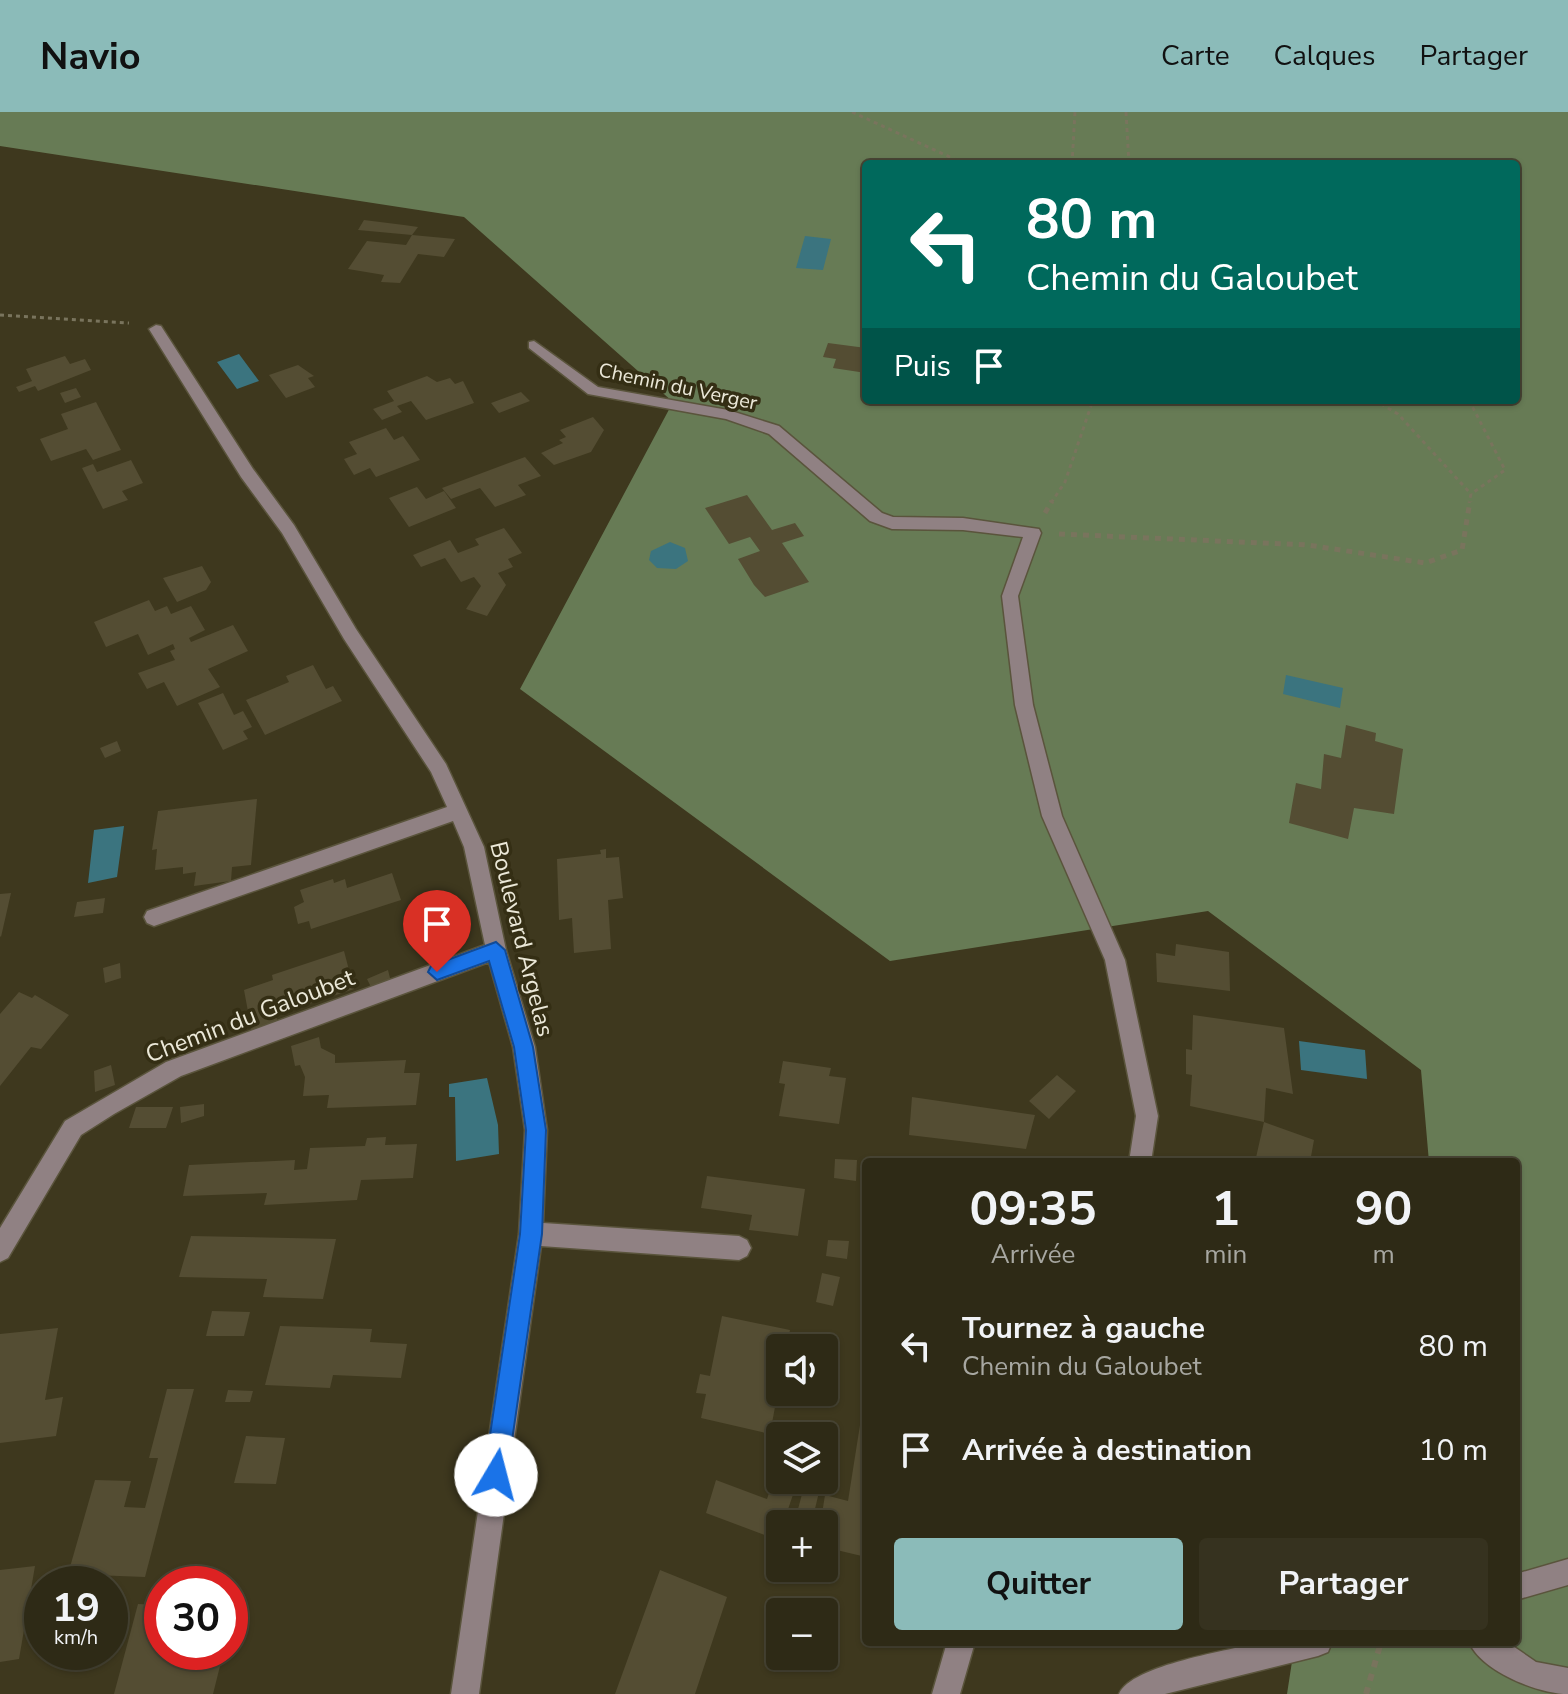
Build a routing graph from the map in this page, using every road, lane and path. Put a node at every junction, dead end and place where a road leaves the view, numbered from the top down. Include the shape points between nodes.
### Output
1 (852, 112) edge
2 (1075, 112) edge
3 (1126, 112) edge
4 (956, 160) edge
5 (1072, 160) edge
6 (1129, 160) edge
7 (0, 315) edge
8 (156, 329) joint
9 (534, 345) dead end
10 (1092, 404) edge
11 (1381, 404) edge
12 (1471, 404) edge
13 (1471, 494) junction
14 (1033, 533) junction
15 (458, 811) junction
16 (154, 917) dead end
17 (496, 950) junction
18 (1141, 1158) edge
19 (531, 1234) junction
20 (739, 1248) dead end
21 (0, 1250) edge
22 (1568, 1572) edge
23 (1520, 1586) edge
24 (960, 1646) edge
25 (1302, 1646) edge
26 (1380, 1646) edge
27 (1489, 1646) edge
28 (1568, 1682) edge
29 (465, 1694) edge
30 (946, 1694) edge
31 (1133, 1694) edge
32 (1366, 1694) edge

1 - 4 path
2 - 5 path
3 - 6 path
7 - 8 path via 147,324
8 - 15 street, Boulevard Argelas via 439,769
9 - 14 street, Chemin du Verger via 593,391 728,415 774,430 876,517 892,523 963,524
10 - 14 path via 1065,482
11 - 13 path via 1398,414
12 - 13 path via 1505,470
13 - 14 path via 1462,550 1425,563 1308,545
14 - 18 street via 1010,596 1024,705 1052,816 1115,960 1147,1116
15 - 16 street
15 - 17 street, Boulevard Argelas via 474,847
17 - 19 street, Boulevard Argelas via 524,1047 536,1130
17 - 21 street, Chemin du Galoubet via 174,1069 106,1107 73,1128
19 - 20 street
19 - 29 street, Boulevard Argelas
22 - 23 street
24 - 30 street
25 - 31 street via 1146,1685
26 - 32 path
27 - 28 street via 1531,1675

